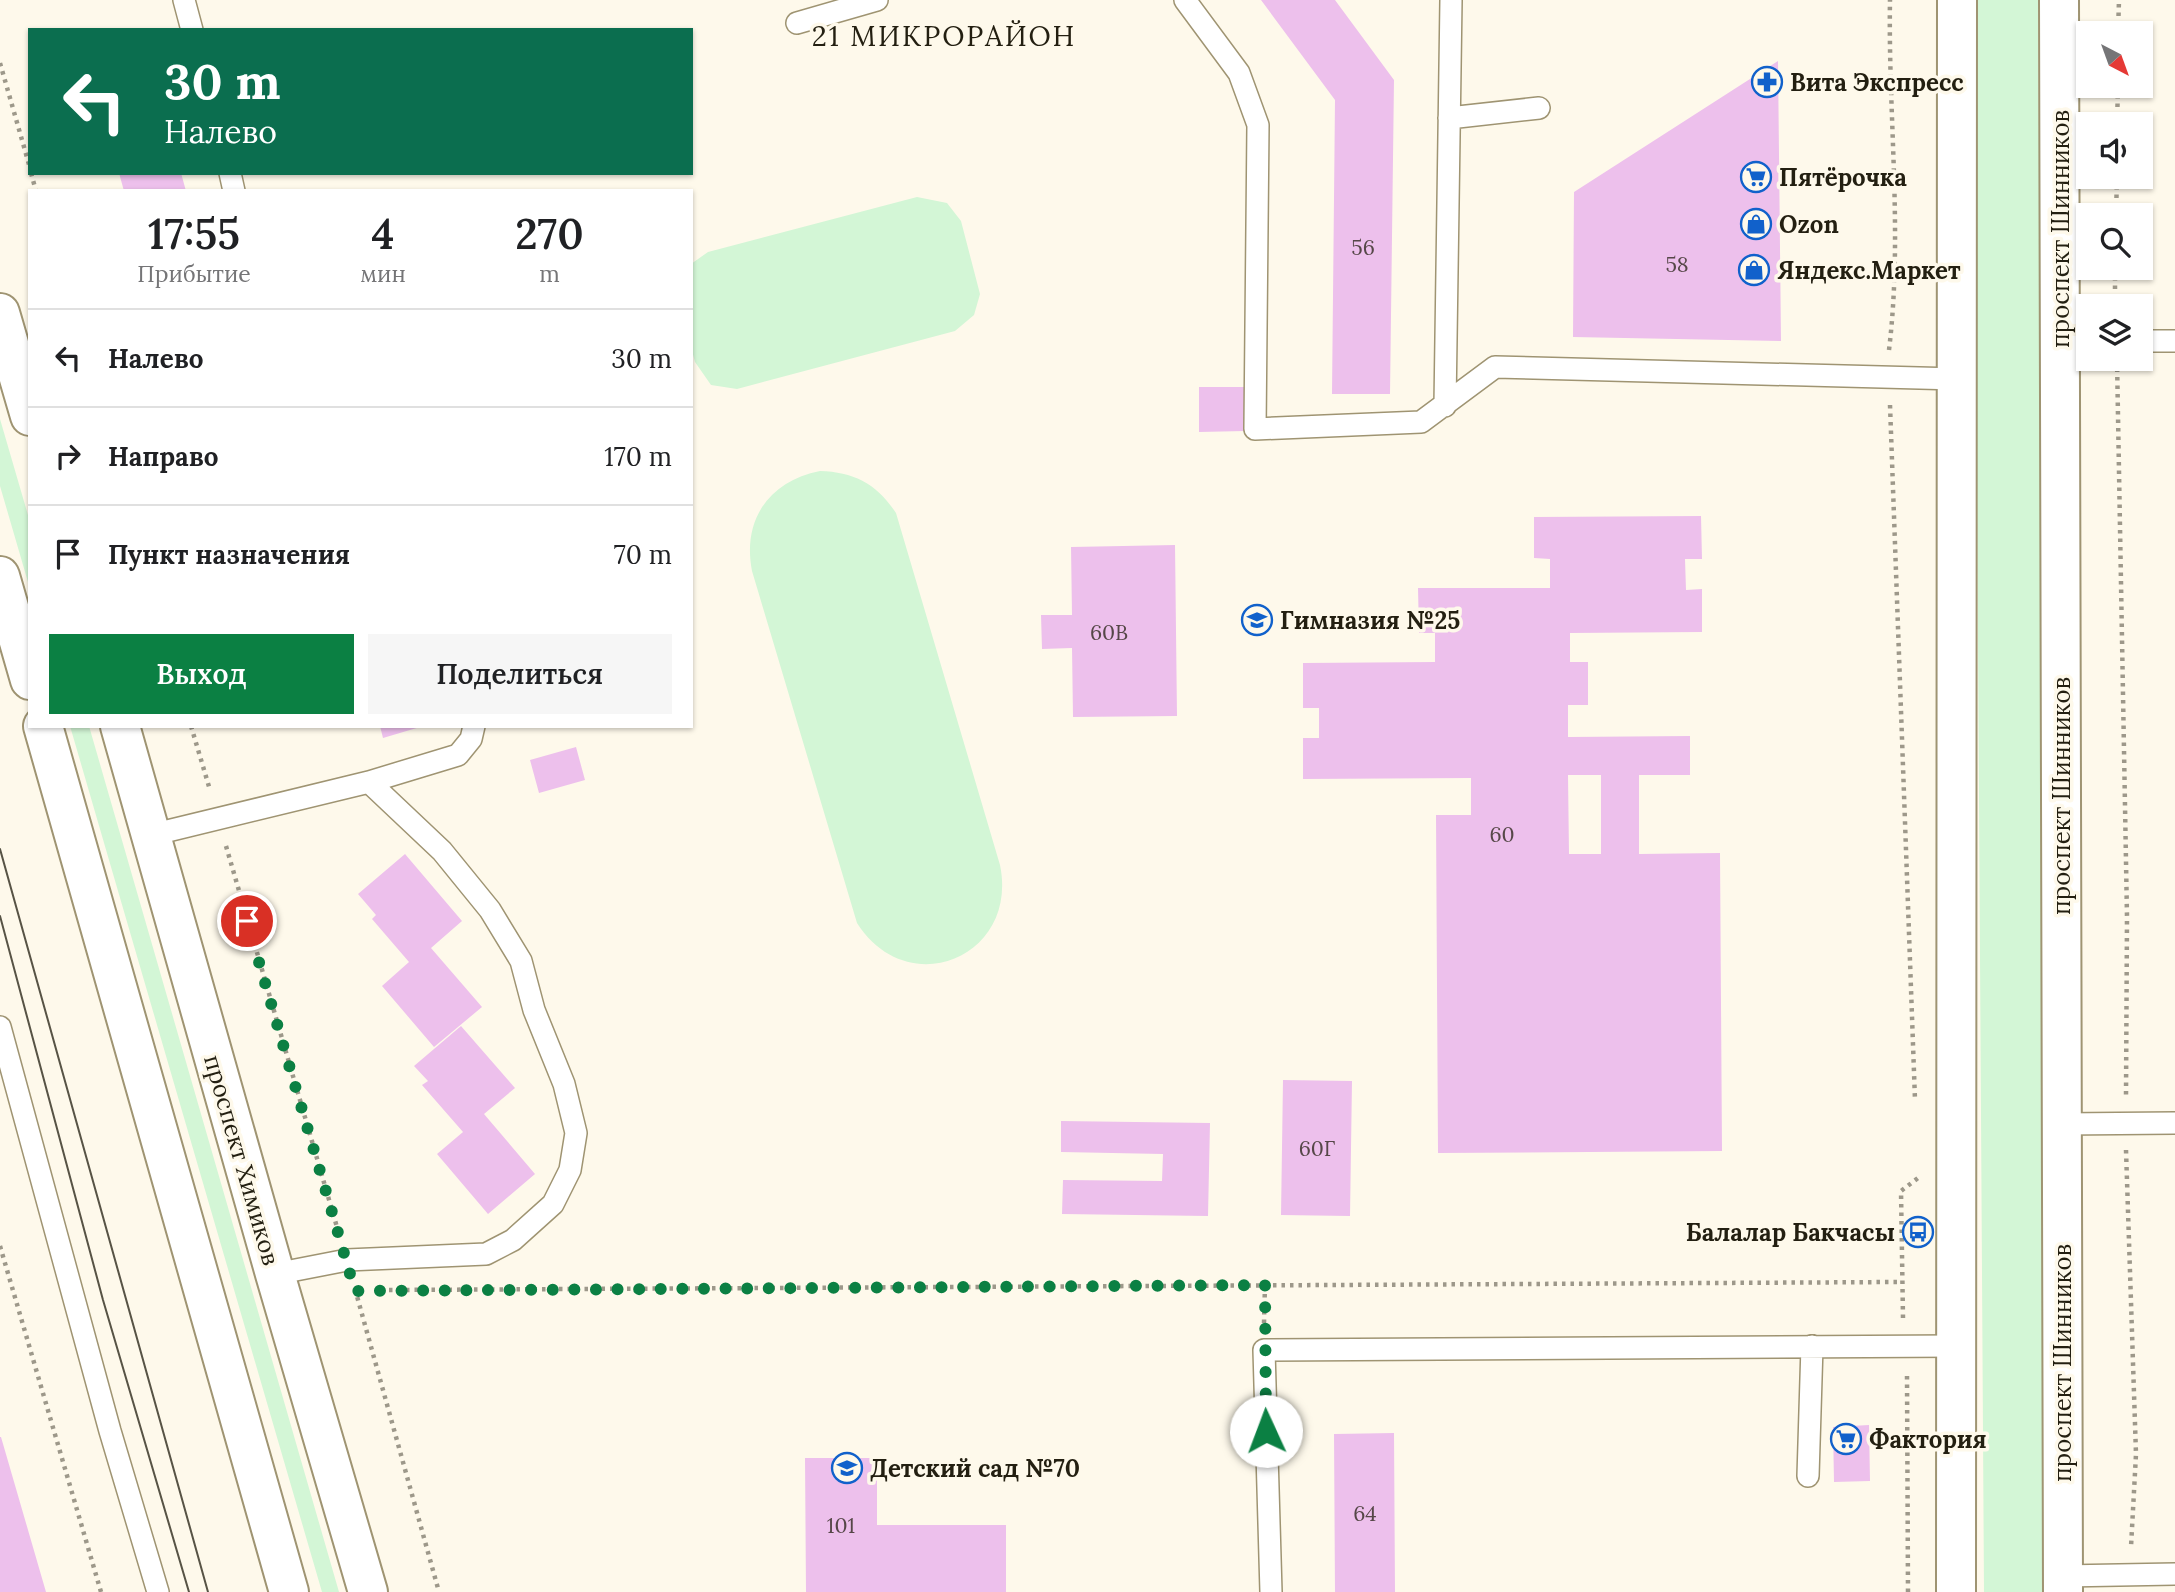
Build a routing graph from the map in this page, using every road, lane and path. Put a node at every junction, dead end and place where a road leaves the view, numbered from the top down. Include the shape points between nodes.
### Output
1 (184, 0) edge
2 (877, 0) edge
3 (1185, 0) edge
4 (1451, 0) edge
5 (1890, 0) edge
6 (1957, 0) edge
7 (2059, 0) edge
8 (2119, 0) edge
9 (2119, 21) edge
10 (797, 23) dead end
11 (191, 28) edge
12 (0, 63) edge
13 (1539, 108) dead end
14 (1449, 118) junction
15 (28, 160) edge
16 (0, 313) edge
17 (2153, 341) edge
18 (2175, 341) edge
19 (2074, 345) edge
20 (1877, 353) dead end
21 (2117, 371) edge
22 (1889, 377) junction
23 (1956, 379) junction
24 (1444, 406) junction
25 (28, 409) edge
26 (0, 576) edge
27 (28, 673) edge
28 (44, 728) edge
29 (121, 728) edge
30 (192, 728) edge
31 (474, 728) edge
32 (369, 782) junction
33 (218, 819) junction
34 (151, 835) junction
35 (0, 1027) edge
36 (1916, 1110) dead end
37 (2126, 1123) junction
38 (2175, 1123) edge
39 (2062, 1124) junction
40 (1918, 1166) dead end
41 (0, 1246) edge
42 (347, 1260) junction
43 (275, 1274) junction
44 (1900, 1282) junction
45 (1265, 1285) junction
46 (383, 1290) dead end
47 (355, 1291) junction
48 (369, 1291) dead end
49 (1812, 1346) junction
50 (1905, 1346) junction
51 (1956, 1346) junction
52 (1264, 1350) junction
53 (1808, 1476) dead end
54 (2175, 1574) edge
55 (2129, 1575) junction
56 (2156, 1583) edge
57 (2063, 1584) edge
58 (101, 1592) edge
59 (158, 1592) edge
60 (289, 1592) edge
61 (369, 1592) edge
62 (439, 1592) edge
63 (1271, 1592) edge
64 (1908, 1592) edge
65 (1956, 1592) edge

1 - 11 lane
2 - 10 lane
3 - 24 lane via 1240,73 1258,125 1255,429 1422,422
4 - 14 lane
5 - 20 path via 1888,77 1896,293 1889,352
6 - 23 street
7 - 19 street, проспект Шинников
8 - 9 path
12 - 15 path
13 - 14 lane
14 - 24 lane
16 - 25 street
17 - 18 lane
19 - 39 street, проспект Шинников
21 - 37 path
22 - 23 lane
22 - 24 lane via 1495,367
22 - 36 path
23 - 51 street
26 - 27 street
28 - 60 street
29 - 34 street, проспект Химиков
30 - 33 path
31 - 32 lane via 458,755
32 - 33 lane
32 - 42 lane via 442,852 490,910 521,961 576,1133 570,1170 553,1204 513,1240 486,1254
33 - 34 lane
33 - 42 path
34 - 43 street, проспект Химиков
35 - 59 lane
37 - 38 lane
37 - 39 lane
37 - 55 path via 2136,1454
39 - 57 street, проспект Шинников
40 - 44 path via 1918,1180 1901,1191
41 - 58 path
42 - 43 lane
42 - 47 path
43 - 61 street, проспект Химиков
44 - 45 path
44 - 50 path
45 - 46 path
45 - 52 path
47 - 48 path
47 - 62 path
49 - 50 lane
49 - 52 lane
49 - 53 lane
50 - 51 lane
50 - 64 path
51 - 65 street
52 - 63 lane
54 - 56 lane
55 - 56 lane
55 - 57 lane

